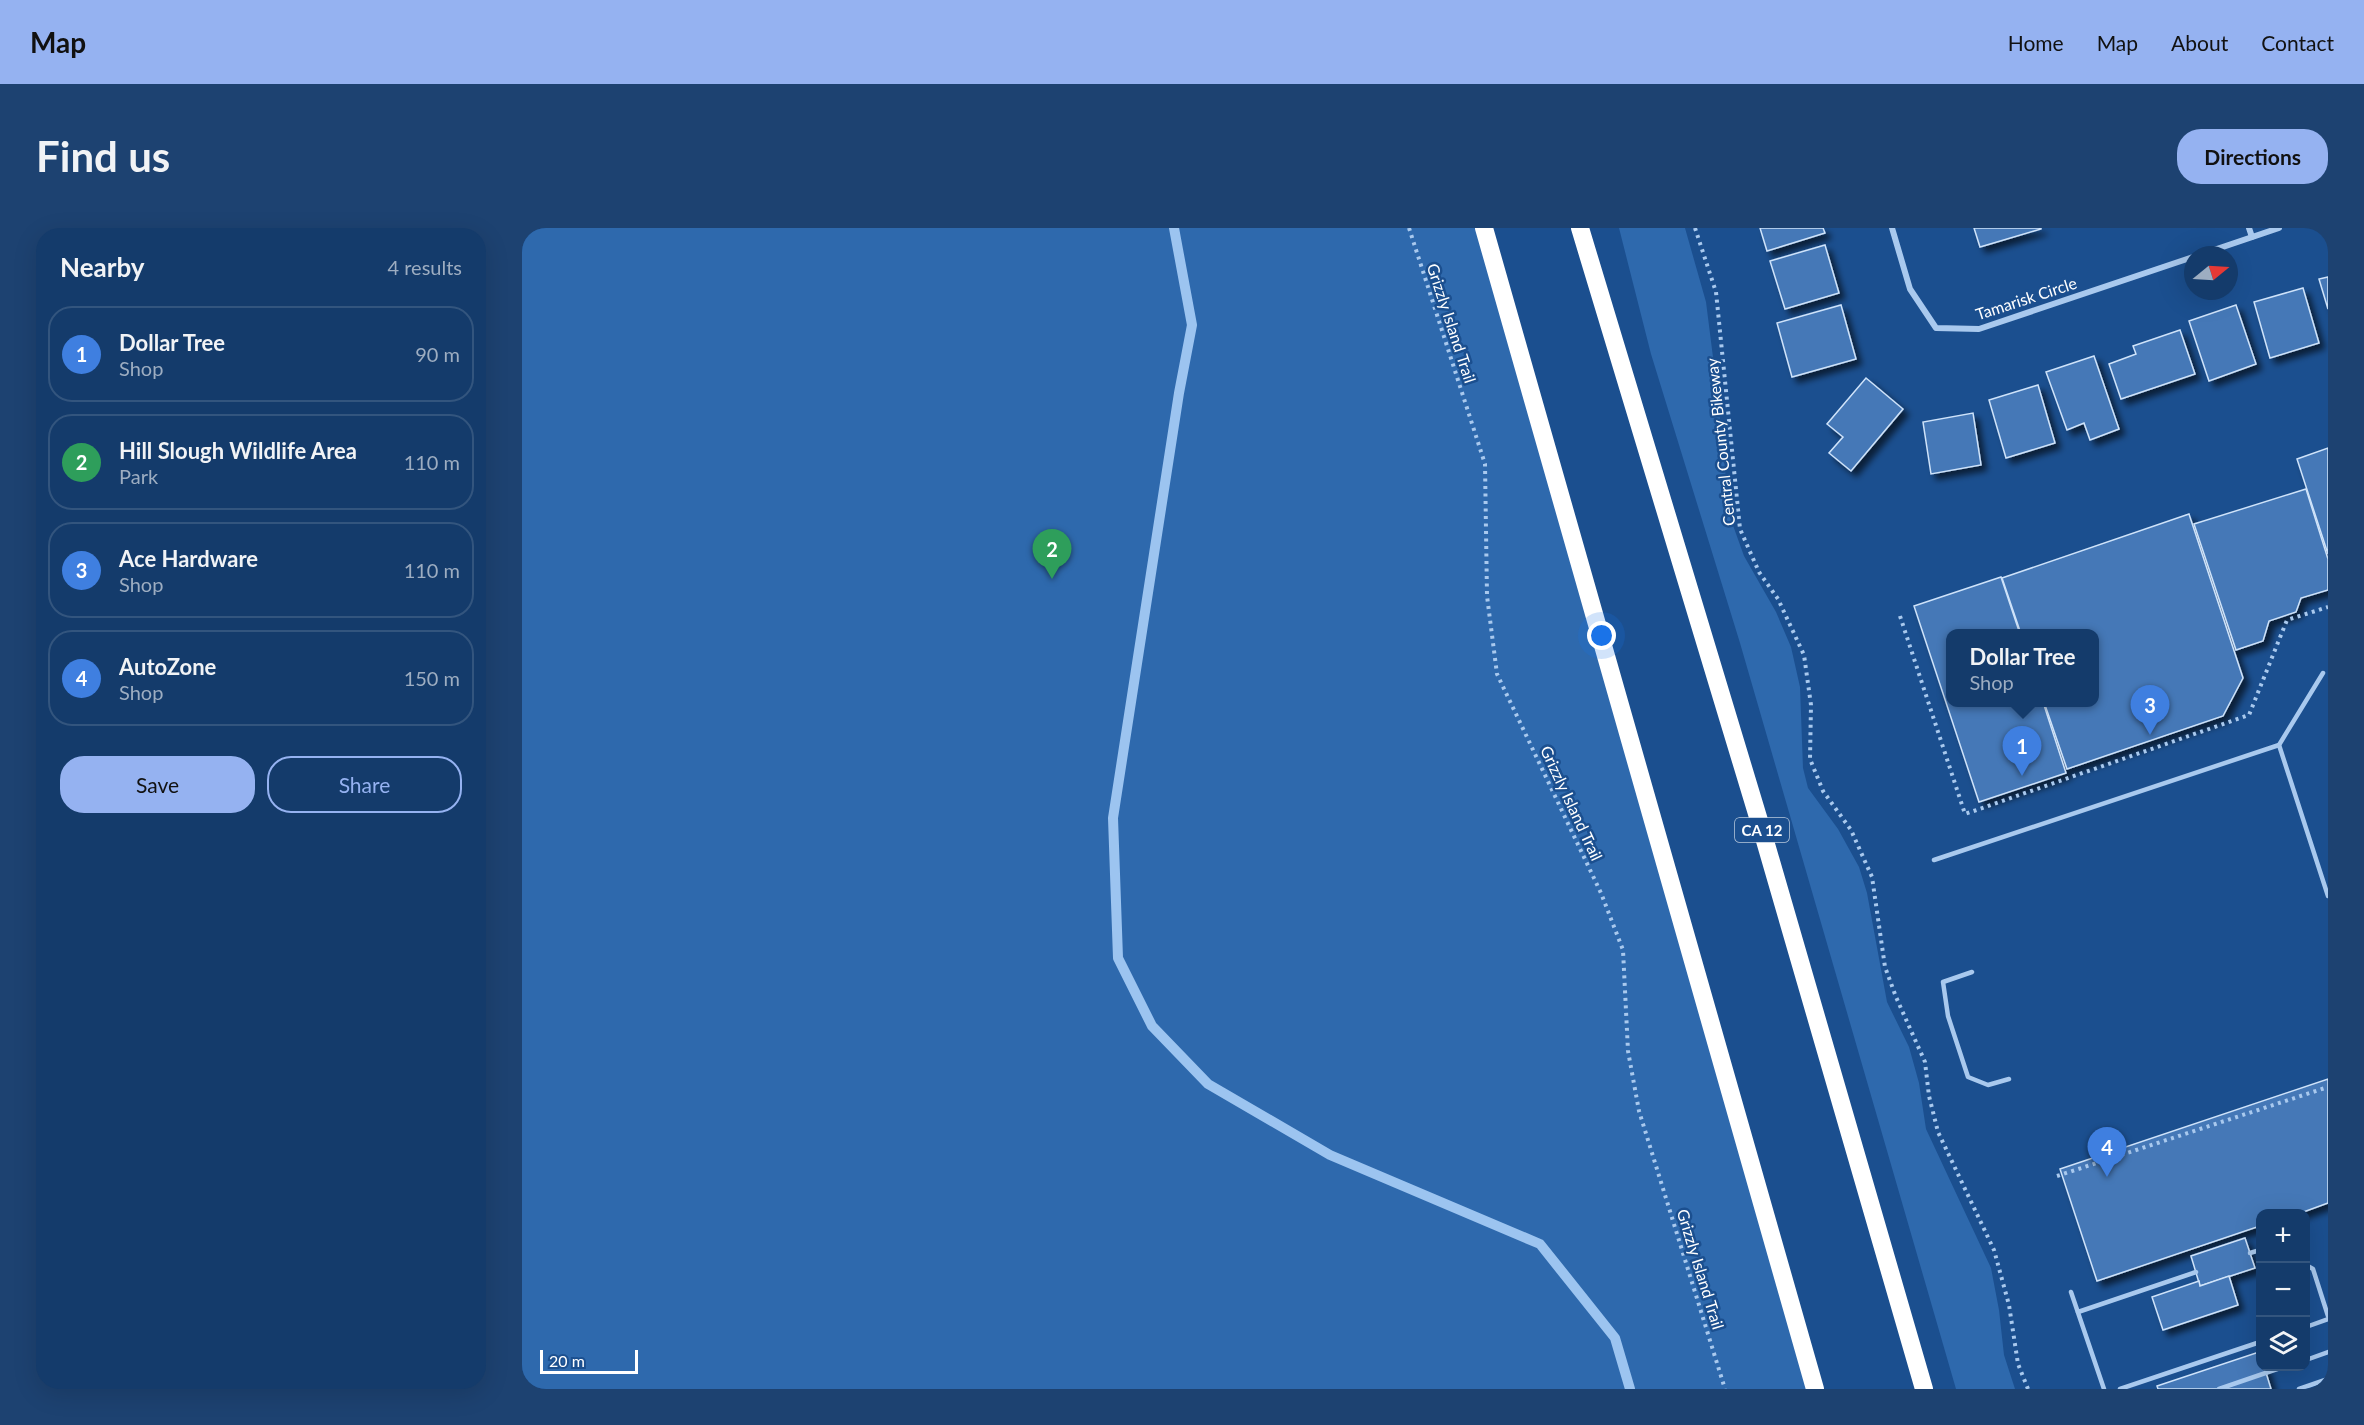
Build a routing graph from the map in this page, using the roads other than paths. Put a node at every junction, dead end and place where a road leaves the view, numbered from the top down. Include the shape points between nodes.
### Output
1 (1484, 228) edge
2 (1580, 228) edge
3 (1892, 228) edge
4 (2249, 228) edge
5 (2279, 228) edge
6 (2252, 237) junction
7 (2226, 246) edge
8 (2184, 260) edge
9 (2323, 673) dead end
10 (2279, 745) junction
11 (1934, 860) dead end
12 (2328, 896) edge
13 (1972, 972) dead end
14 (2009, 1079) dead end
15 (2256, 1251) edge
16 (2250, 1253) dead end
17 (2310, 1267) edge
18 (2196, 1272) dead end
19 (2071, 1292) dead end
20 (2078, 1312) junction
21 (2328, 1317) edge
22 (2310, 1325) edge
23 (2256, 1343) edge
24 (2328, 1352) edge
25 (2310, 1359) edge
26 (2271, 1371) edge
27 (2328, 1379) edge
28 (1815, 1389) edge
29 (1923, 1389) edge
30 (2104, 1389) edge
31 (2120, 1389) edge
32 (2219, 1389) edge
33 (2300, 1389) edge

1 - 28 highway
2 - 29 highway, CA 12 via 1764,838
3 - 8 street, Tamarisk Circle via 1910,289 1936,328 1980,329
4 - 6 street
5 - 6 street
6 - 7 street
9 - 10 lane
10 - 11 lane
10 - 12 lane
13 - 14 lane via 1943,982 1948,1016 1968,1077 1988,1085
15 - 16 lane
17 - 21 lane
18 - 20 lane
19 - 20 lane
20 - 30 lane
21 - 22 lane
23 - 31 lane
24 - 25 lane
26 - 32 lane
27 - 33 lane

